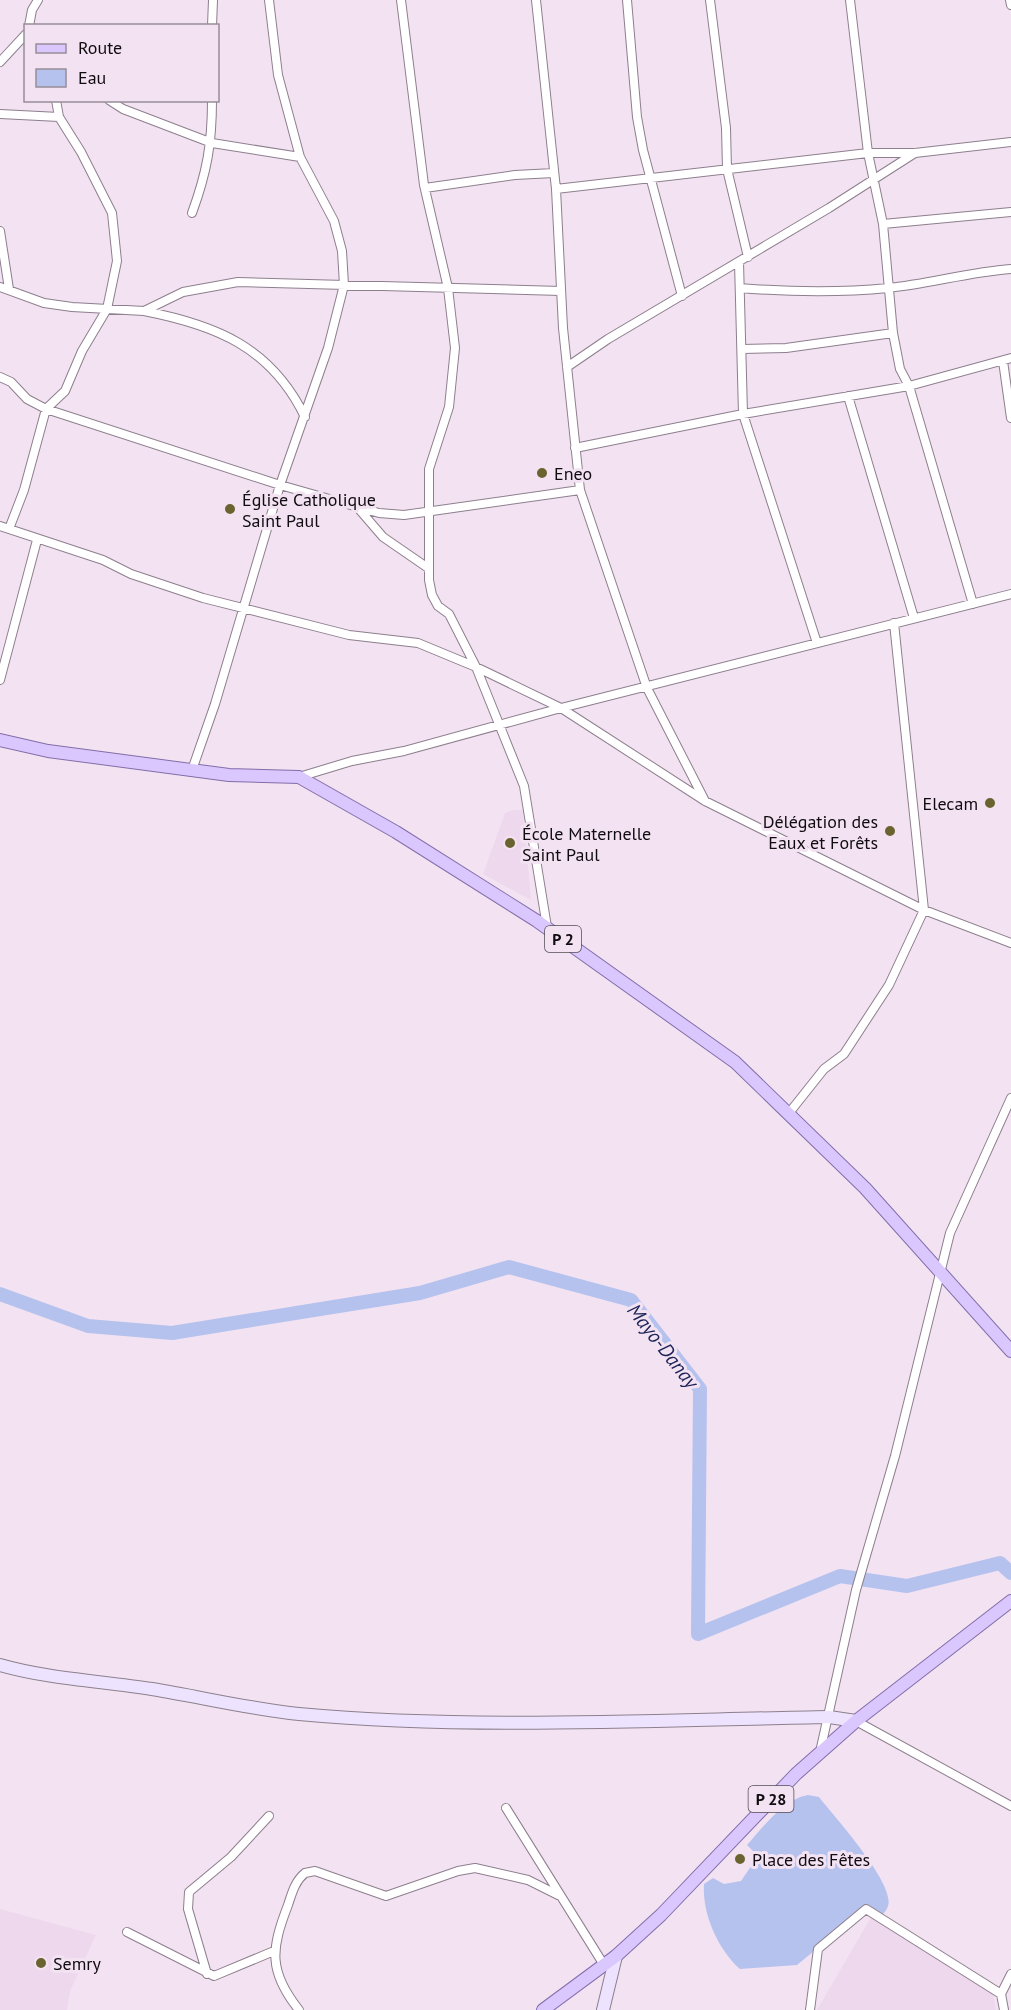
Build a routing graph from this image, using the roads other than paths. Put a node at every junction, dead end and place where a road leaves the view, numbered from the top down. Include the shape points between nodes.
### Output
1 (38, 0) edge
2 (213, 0) edge
3 (269, 0) edge
4 (401, 0) edge
5 (536, 0) edge
6 (627, 0) edge
7 (710, 0) edge
8 (850, 0) edge
9 (1010, 0) edge
10 (1011, 5) edge
11 (32, 10) junction
12 (29, 24) edge
13 (36, 24) edge
14 (212, 24) edge
15 (24, 36) edge
16 (0, 62) edge
17 (56, 102) edge
18 (113, 102) edge
19 (212, 102) edge
20 (0, 114) edge
21 (59, 117) junction
22 (1011, 142) edge
23 (212, 143) junction
24 (868, 153) junction
25 (915, 153) junction
26 (300, 157) junction
27 (727, 168) junction
28 (555, 173) junction
29 (651, 179) junction
30 (873, 180) junction
31 (425, 188) junction
32 (556, 189) junction
33 (1011, 212) edge
34 (192, 213) dead end
35 (883, 224) junction
36 (0, 231) edge
37 (748, 257) junction
38 (739, 262) junction
39 (1011, 269) edge
40 (344, 285) junction
41 (0, 287) edge
42 (448, 288) junction
43 (740, 288) junction
44 (890, 288) junction
45 (9, 289) junction
46 (561, 291) junction
47 (682, 296) junction
48 (107, 309) junction
49 (144, 311) junction
50 (893, 333) junction
51 (742, 349) junction
52 (1007, 360) edge
53 (567, 367) junction
54 (0, 377) edge
55 (909, 386) junction
56 (848, 396) junction
57 (46, 409) junction
58 (743, 414) junction
59 (305, 417) junction
60 (1011, 418) edge
61 (575, 447) junction
62 (280, 485) junction
63 (580, 490) junction
64 (358, 507) junction
65 (427, 512) junction
66 (4, 527) edge
67 (37, 540) junction
68 (428, 568) junction
69 (1011, 594) edge
70 (973, 604) junction
71 (242, 608) junction
72 (914, 618) junction
73 (894, 623) junction
74 (818, 643) junction
75 (476, 667) junction
76 (0, 680) edge
77 (647, 688) junction
78 (561, 708) junction
79 (501, 726) junction
80 (0, 740) edge
81 (192, 770) junction
82 (299, 777) junction
83 (705, 801) junction
84 (924, 910) junction
85 (547, 927) junction
86 (1011, 943) edge
87 (1011, 1098) edge
88 (1011, 1112) edge
89 (789, 1113) junction
90 (999, 1124) junction
91 (939, 1271) junction
92 (1011, 1351) edge
93 (1011, 1601) edge
94 (0, 1665) edge
95 (829, 1717) junction
96 (856, 1721) junction
97 (819, 1755) junction
98 (1011, 1806) edge
99 (506, 1808) dead end
100 (269, 1816) dead end
101 (558, 1895) junction
102 (127, 1932) dead end
103 (274, 1951) junction
104 (616, 1956) junction
105 (604, 1965) junction
106 (207, 1974) junction
107 (1011, 1974) edge
108 (1000, 1994) junction
109 (298, 2010) edge
110 (543, 2010) edge
111 (603, 2010) edge
112 (810, 2010) edge
113 (1004, 2010) edge

1 - 11 street
2 - 14 street
3 - 26 street via 278,75
4 - 31 street
5 - 28 street
6 - 29 street via 637,117
7 - 27 street via 726,128
8 - 24 street
9 - 10 street
11 - 12 street
11 - 13 street
15 - 16 street
17 - 21 street
18 - 23 street
19 - 23 street
20 - 21 street
21 - 48 street via 112,213 117,261
22 - 25 street
23 - 26 street
23 - 34 street
24 - 25 street
24 - 27 street
24 - 30 street
25 - 30 street
26 - 40 street via 334,221 342,251
27 - 29 street
27 - 37 street
28 - 31 street
28 - 32 street
29 - 32 street
29 - 47 street
30 - 35 street
30 - 37 street
31 - 42 street
32 - 46 street
33 - 35 street
35 - 44 street
36 - 45 street
37 - 38 street
38 - 43 street
38 - 47 street
39 - 44 street
40 - 42 street
40 - 49 street via 238,282 183,292
40 - 59 street
41 - 45 street
42 - 46 street
42 - 65 street via 455,348 453,386 429,469
43 - 44 street via 802,293
43 - 51 street
44 - 50 street
45 - 48 street via 44,303
46 - 53 street
47 - 53 street
48 - 49 street
48 - 57 street via 82,351 65,392
49 - 59 street via 189,320 251,351 278,373
50 - 51 street via 786,348
50 - 55 street via 900,369
51 - 58 street
52 - 55 street
52 - 60 street
53 - 61 street
54 - 57 street
55 - 56 street
55 - 70 street
56 - 58 street
56 - 72 street
57 - 62 street
57 - 66 street via 24,490
58 - 61 street
58 - 74 street
59 - 62 street
61 - 63 street
62 - 64 street
62 - 71 street
63 - 65 street
63 - 77 street
64 - 65 street via 389,515
64 - 68 street via 383,537
65 - 68 street
66 - 67 street
67 - 71 street via 103,560 175,589
67 - 76 street
68 - 75 street via 432,595 449,614
69 - 70 street
70 - 72 street
71 - 75 street via 349,636 418,643
71 - 81 street
72 - 73 street
73 - 74 street
73 - 84 street
74 - 77 street
75 - 78 street
75 - 79 street
77 - 78 street
77 - 83 street
78 - 79 street
78 - 83 street
79 - 82 street
79 - 85 street via 524,786
80 - 81 main road, P 2 via 48,751
81 - 82 main road, P 2
82 - 85 main road, P 2 via 396,832
83 - 84 street
84 - 86 street
84 - 89 street via 890,985 844,1054 824,1069
85 - 89 main road, P 2 via 735,1062
87 - 90 street
88 - 90 street
89 - 91 main road, P 2 via 866,1188
90 - 91 street via 956,1217
91 - 92 main road, P 2
91 - 95 street via 895,1456 856,1590
93 - 96 main road, P 28
94 - 95 main road via 24,1672 322,1715 567,1722
95 - 96 main road
95 - 97 street
96 - 97 main road, P 28
96 - 98 street
97 - 104 main road, P 28
99 - 101 street
100 - 106 street via 231,1857 189,1892 188,1909
101 - 103 street via 528,1880 475,1868 386,1896 311,1871 296,1883
101 - 105 street
102 - 106 street
103 - 106 street via 221,1975
103 - 109 street via 280,1978
104 - 105 main road, P 28
104 - 111 main road
105 - 110 main road, P 28
107 - 108 street
108 - 112 street via 866,1909 818,1950
108 - 113 street

